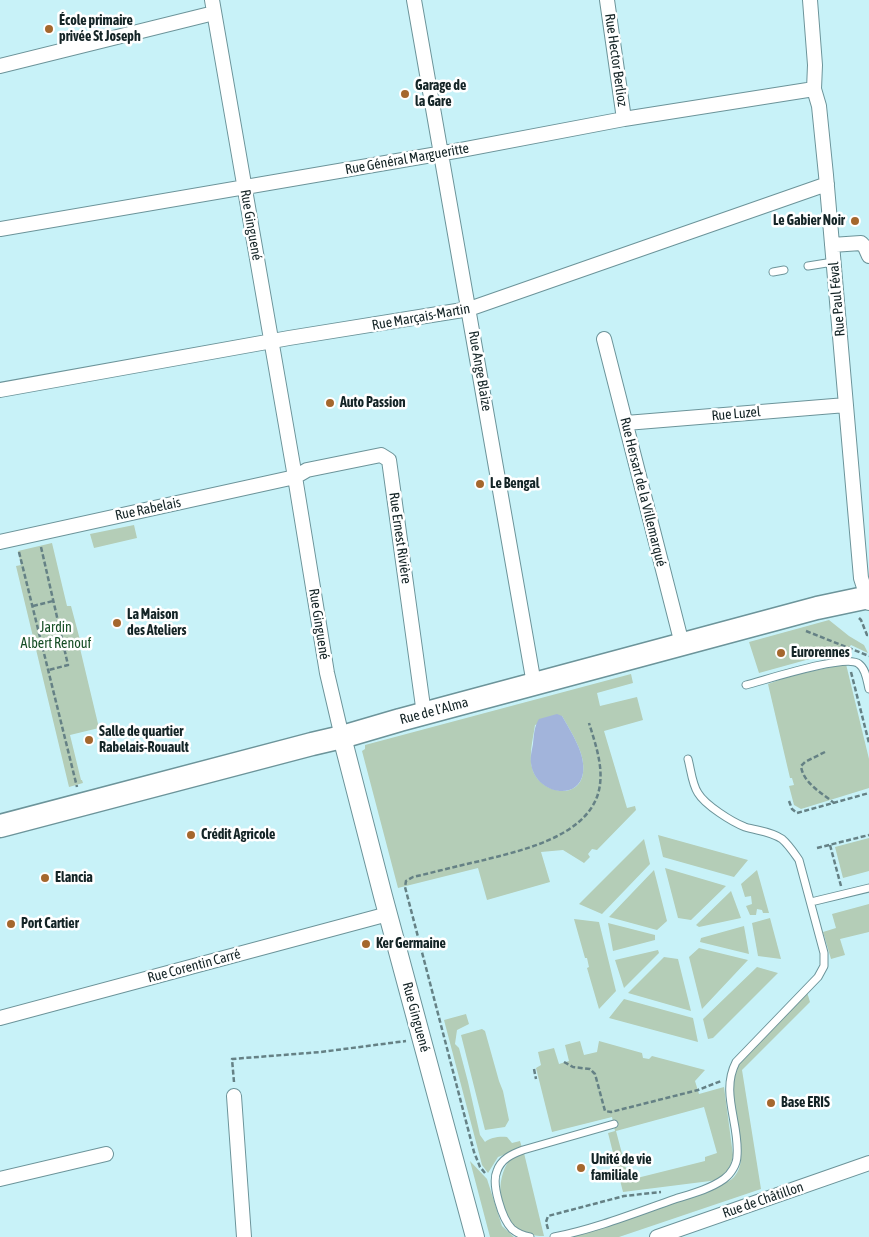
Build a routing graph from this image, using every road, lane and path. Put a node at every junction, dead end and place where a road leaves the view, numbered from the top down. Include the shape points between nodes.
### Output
1 (414, 0) edge
2 (607, 0) edge
3 (810, 0) edge
4 (213, 7) edge
5 (0, 66) edge
6 (814, 89) junction
7 (624, 119) junction
8 (442, 152) junction
9 (827, 184) junction
10 (244, 186) junction
11 (0, 230) edge
12 (832, 245) junction
13 (869, 256) edge
14 (833, 262) junction
15 (808, 266) dead end
16 (784, 270) dead end
17 (773, 272) dead end
18 (469, 309) junction
19 (604, 340) dead end
20 (271, 342) junction
21 (0, 390) edge
22 (846, 405) junction
23 (626, 424) junction
24 (295, 477) junction
25 (38, 534) junction
26 (16, 539) junction
27 (0, 542) edge
28 (868, 600) edge
29 (53, 601) junction
30 (33, 606) junction
31 (792, 615) junction
32 (682, 644) junction
33 (869, 656) edge
34 (848, 660) junction
35 (49, 670) junction
36 (534, 684) junction
37 (746, 684) dead end
38 (869, 689) edge
39 (424, 714) junction
40 (589, 723) dead end
41 (342, 737) junction
42 (869, 743) edge
43 (825, 752) dead end
44 (688, 759) dead end
45 (869, 793) edge
46 (789, 801) dead end
47 (834, 803) junction
48 (81, 804) junction
49 (0, 826) edge
50 (869, 835) edge
51 (830, 845) junction
52 (817, 848) dead end
53 (869, 888) edge
54 (843, 895) junction
55 (811, 902) junction
56 (388, 914) junction
57 (0, 1018) edge
58 (422, 1037) junction
59 (564, 1062) dead end
60 (534, 1069) dead end
61 (730, 1078) junction
62 (536, 1079) dead end
63 (234, 1096) joint
64 (614, 1124) dead end
65 (106, 1154) dead end
66 (868, 1167) edge
67 (0, 1179) edge
68 (495, 1179) junction
69 (662, 1192) dead end
70 (244, 1237) edge
71 (474, 1237) edge
72 (530, 1237) edge
73 (549, 1237) edge
74 (554, 1237) edge
75 (657, 1237) edge

1 - 8 street, Rue Ange Blaize
2 - 7 street, Rue Hector Berlioz
3 - 6 street, Rue Paul Féval
4 - 5 street
4 - 10 street, Rue Ginguené
6 - 7 street, Rue Général Margueritte
6 - 9 street, Rue Paul Féval via 819,106
7 - 8 street, Rue Général Margueritte
8 - 10 street, Rue Général Margueritte
8 - 18 street, Rue Ange Blaize
9 - 12 street, Rue Paul Féval
9 - 18 street, Rue Marçais-Martin
10 - 11 street, Rue Général Margueritte
10 - 20 street, Rue Ginguené
12 - 13 street via 861,243
12 - 14 street, Rue Paul Féval
14 - 15 lane
14 - 22 street, Rue Paul Féval
16 - 17 lane
18 - 20 street, Rue Marçais-Martin
18 - 36 street, Rue Ange Blaize
19 - 23 street, Rue Hersart de la Villemarqué
20 - 21 street, Rue Marçais-Martin
20 - 24 street, Rue Ginguené
22 - 23 street, Rue Luzel
22 - 28 street, Rue Paul Féval via 861,578
23 - 32 street, Rue Hersart de la Villemarqué
24 - 25 street, Rue Rabelais
24 - 39 street, Rue Ernest Rivière via 307,470 381,455 389,460
24 - 41 street, Rue Ginguené via 327,673
25 - 26 street, Rue Rabelais
25 - 29 path
26 - 27 street, Rue Rabelais
26 - 30 path
28 - 31 main road, Rue de l'Alma
29 - 30 path
29 - 35 path via 68,665
30 - 35 path
31 - 32 main road, Rue de l'Alma
31 - 33 path via 801,628
32 - 36 main road, Rue de l'Alma
34 - 37 lane
34 - 38 lane via 864,669
34 - 42 path
35 - 48 path
36 - 39 main road, Rue de l'Alma
39 - 41 main road, Rue de l'Alma
40 - 68 path via 601,765 598,794 588,813 569,829 529,848 413,877 406,881 404,887 474,1152 480,1167
41 - 48 main road, Rue de l'Alma
41 - 56 street, Rue Ginguené
43 - 47 path via 805,762 802,774
44 - 55 lane via 696,791 702,798 731,820 769,832 792,849 799,860
45 - 47 path
46 - 47 path via 797,813
48 - 49 main road, Rue de l'Alma
50 - 51 path
51 - 52 path
51 - 54 path
53 - 54 lane
54 - 55 lane
55 - 61 lane via 824,966 818,977 736,1062
56 - 57 street, Rue Corentin Carré
56 - 58 street, Rue Ginguené
58 - 63 path via 321,1052 232,1059
58 - 71 street, Rue Ginguené
59 - 61 path via 590,1069 595,1074 605,1111 611,1112 698,1090
60 - 62 path
61 - 74 lane via 737,1157 724,1179 629,1215
63 - 70 street
64 - 68 lane via 511,1154 502,1162
65 - 67 street
66 - 75 street, Rue de Châtillon
68 - 72 lane via 504,1219 512,1229
69 - 73 path via 624,1196 548,1216

